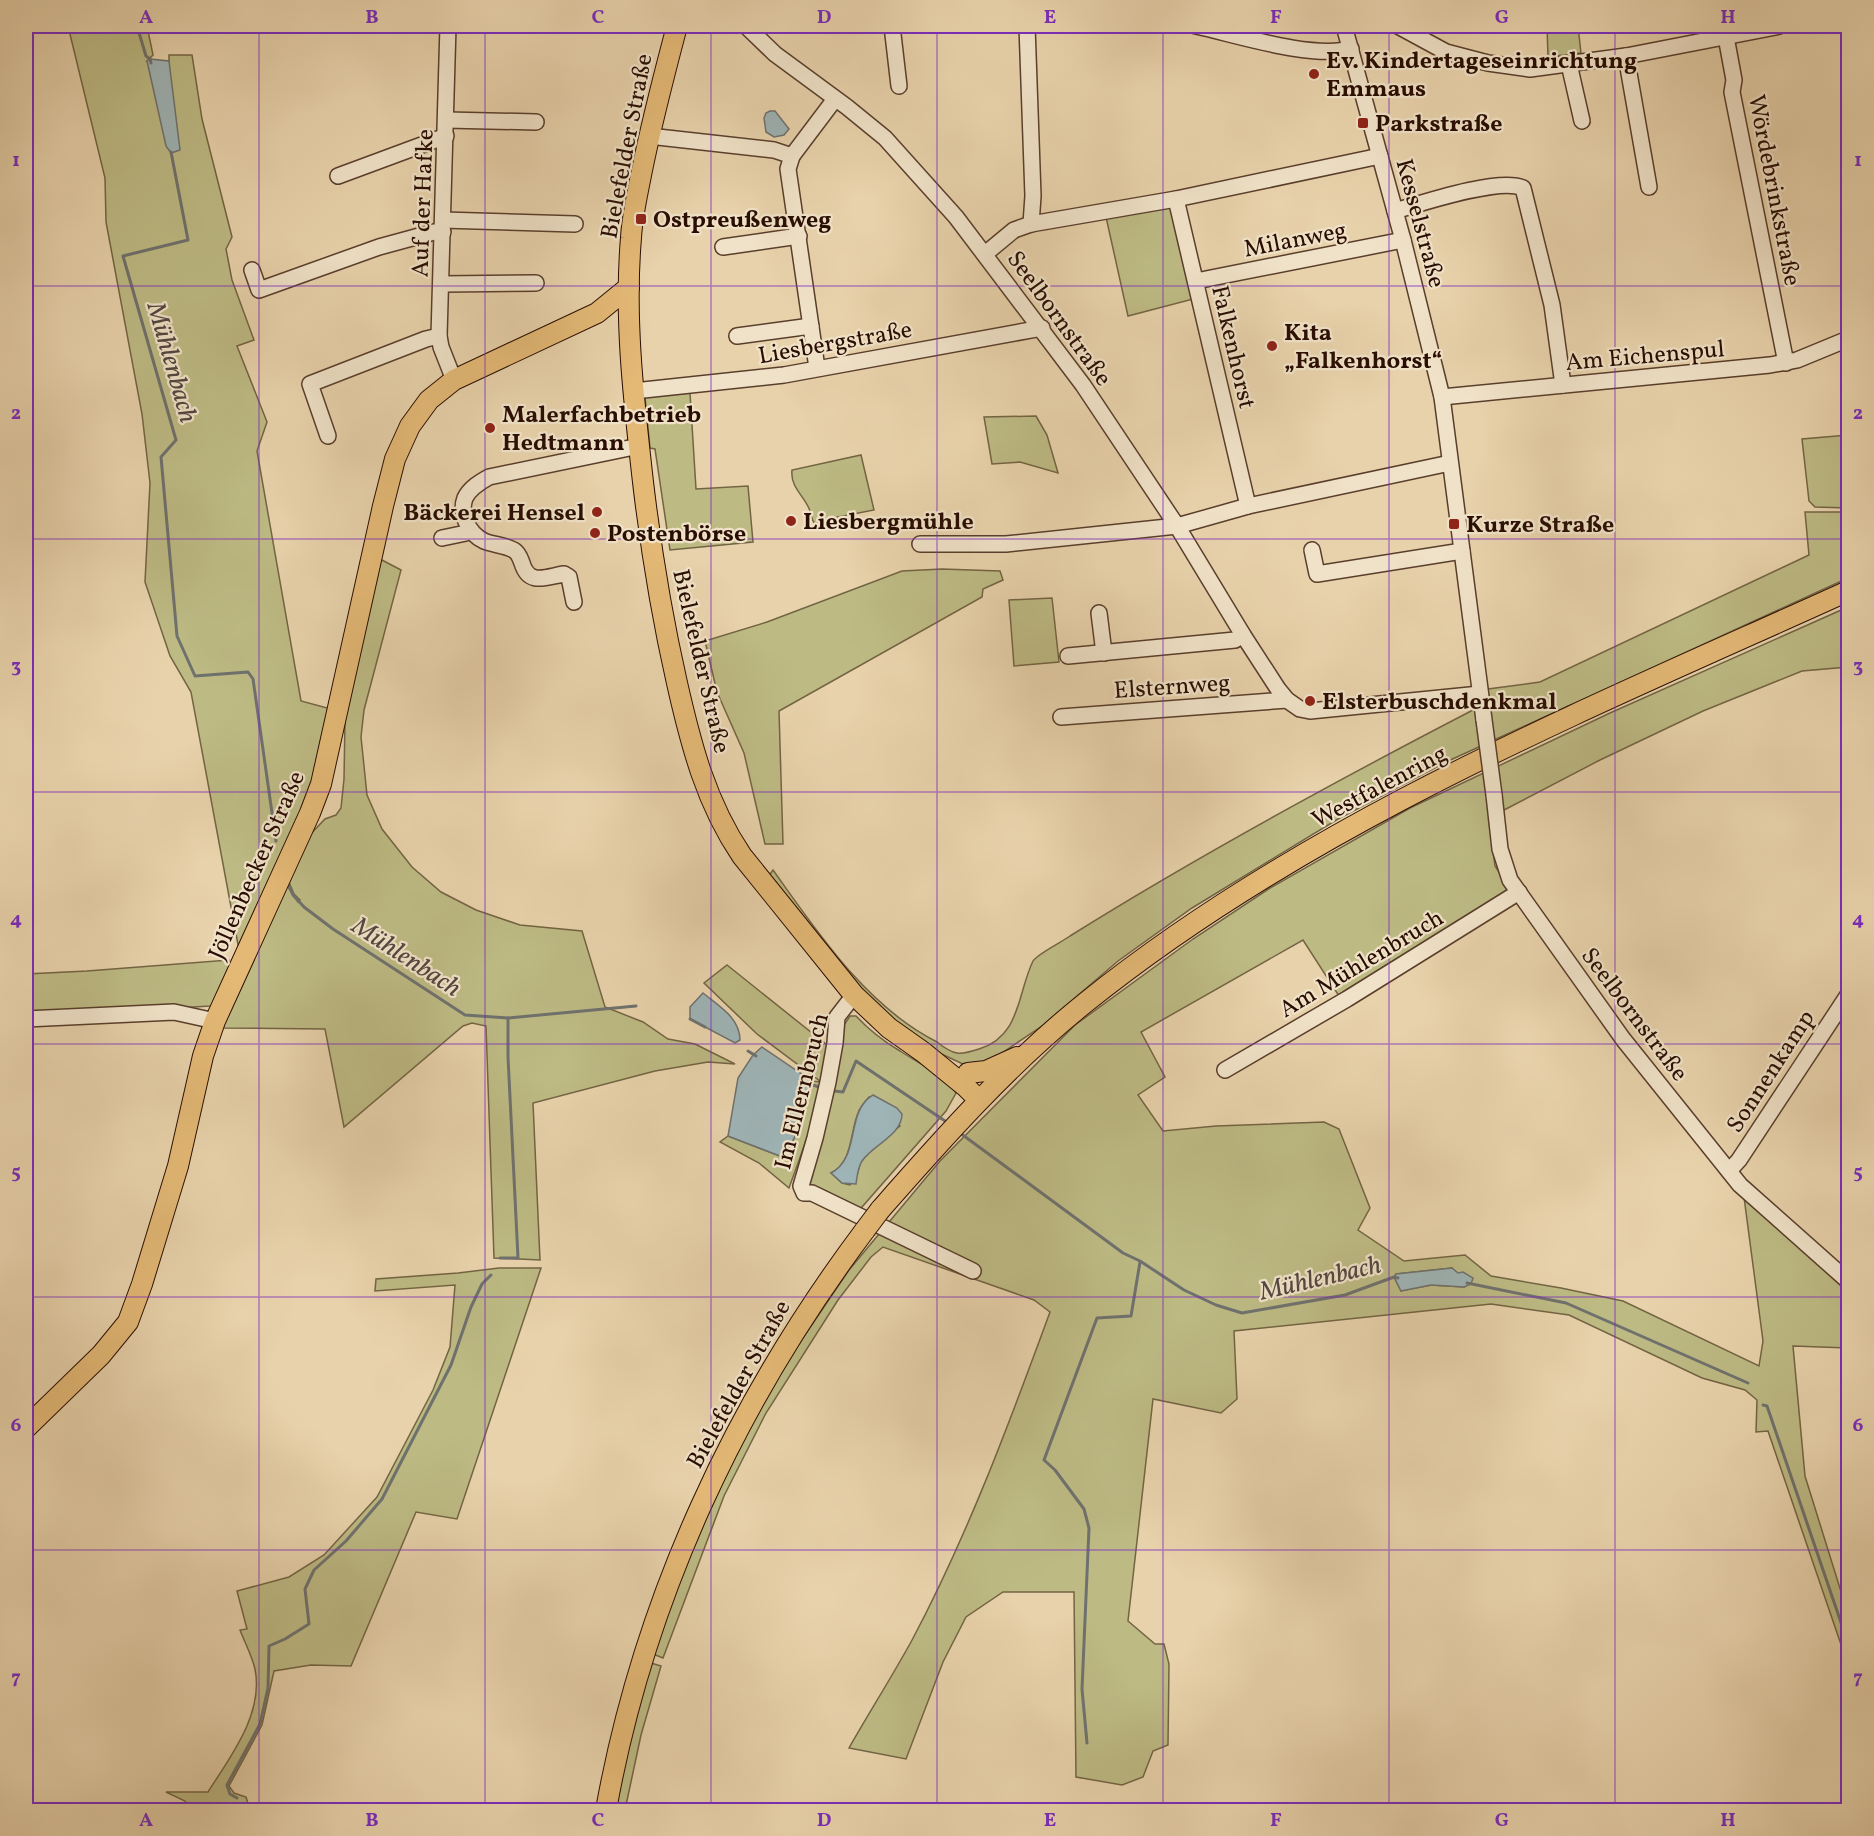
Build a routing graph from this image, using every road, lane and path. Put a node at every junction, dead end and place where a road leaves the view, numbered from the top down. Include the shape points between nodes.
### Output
1 (448, 26) edge
2 (677, 26) edge
3 (746, 26) edge
4 (892, 26) edge
5 (1027, 26) edge
6 (1196, 26) edge
7 (1344, 26) edge
8 (1398, 26) edge
9 (1780, 26) edge
10 (1725, 31) edge
11 (1351, 49) junction
12 (1626, 56) junction
13 (1569, 64) junction
14 (899, 86) dead end
15 (835, 99) junction
16 (447, 120) junction
17 (1582, 121) dead end
18 (536, 122) dead end
19 (446, 136) junction
20 (649, 136) junction
21 (792, 156) junction
22 (1380, 156) junction
23 (338, 176) dead end
24 (1649, 187) dead end
25 (1176, 199) junction
26 (1395, 211) junction
27 (575, 224) dead end
28 (1030, 224) junction
29 (443, 226) junction
30 (799, 236) junction
31 (1403, 240) junction
32 (723, 247) dead end
33 (985, 254) junction
34 (252, 270) dead end
35 (1196, 281) junction
36 (537, 283) dead end
37 (442, 284) junction
38 (629, 287) junction
39 (597, 313) junction
40 (630, 314) junction
41 (811, 326) junction
42 (1042, 328) junction
43 (440, 336) junction
44 (737, 336) dead end
45 (1848, 339) edge
46 (1786, 363) junction
47 (817, 368) junction
48 (453, 376) junction
49 (1563, 385) junction
50 (634, 391) junction
51 (1442, 397) junction
52 (328, 436) dead end
53 (639, 446) junction
54 (1450, 463) junction
55 (1248, 506) junction
56 (1177, 526) junction
57 (470, 529) junction
58 (442, 538) dead end
59 (920, 544) dead end
60 (1312, 550) dead end
61 (1462, 551) junction
62 (1848, 591) edge
63 (574, 602) dead end
64 (1099, 613) dead end
65 (1243, 635) junction
66 (1104, 653) junction
67 (1068, 656) dead end
68 (1480, 694) junction
69 (1282, 695) junction
70 (1061, 717) dead end
71 (1484, 720) joint
72 (1519, 892) junction
73 (854, 995) junction
74 (1848, 995) edge
75 (26, 1019) edge
76 (215, 1021) junction
77 (923, 1052) junction
78 (1028, 1052) junction
79 (1225, 1070) dead end
80 (968, 1073) junction
81 (984, 1096) junction
82 (1729, 1171) junction
83 (973, 1271) dead end
84 (1848, 1281) edge
85 (26, 1428) edge
86 (606, 1810) edge

1 - 16 street, Auf der Hafke
2 - 20 main road, Bielefelder Straße
3 - 15 street, Seelbornstraße via 775,54
4 - 14 street
5 - 28 street via 1033,196
6 - 11 street via 1303,49
7 - 11 street, Kesselstraße
8 - 13 street via 1446,52 1488,63 1530,69
9 - 10 street
10 - 12 street
10 - 46 street, Wördebrinkstraße via 1734,80 1732,92
11 - 22 street, Kesselstraße
12 - 13 street
12 - 24 street
13 - 17 street
15 - 21 street
15 - 33 street, Seelbornstraße via 885,138
16 - 18 street
16 - 19 street, Auf der Hafke
19 - 23 street
19 - 29 street, Auf der Hafke
20 - 21 street via 774,150
20 - 38 main road, Bielefelder Straße via 633,221
21 - 30 street via 788,169
22 - 25 street
22 - 26 street, Kesselstraße
25 - 28 street
25 - 35 street, Falkenhorst
26 - 31 street, Kesselstraße
26 - 49 street via 1479,189 1514,185 1524,188 1552,305
27 - 29 street
28 - 33 street via 1014,230
29 - 34 street via 259,290
29 - 37 street, Auf der Hafke
30 - 32 street
30 - 41 street
31 - 35 street, Milanweg
31 - 51 street, Kesselstraße
33 - 42 street, Seelbornstraße
35 - 55 street, Falkenhorst
36 - 37 street
37 - 43 street, Auf der Hafke
38 - 39 main road, Jöllenbecker Straße
38 - 40 main road, Bielefelder Straße
39 - 40 main road, Jöllenbecker Straße
39 - 48 main road, Jöllenbecker Straße
40 - 50 main road, Bielefelder Straße
41 - 44 street
41 - 47 street
42 - 47 street, Liesbergstraße
42 - 56 street, Seelbornstraße
43 - 48 street, Auf der Hafke
43 - 52 street via 310,384
45 - 46 street, Am Eichenspul
46 - 49 street, Am Eichenspul
47 - 50 street, Liesbergstraße
48 - 76 main road, Jöllenbecker Straße via 410,426 395,459 321,784
49 - 51 street, Am Eichenspul
50 - 53 main road, Bielefelder Straße
51 - 54 street, Kesselstraße
53 - 57 street via 489,477 466,497 465,518
53 - 73 main road, Bielefelder Straße via 668,642 688,734 712,805 742,856
54 - 55 street
54 - 61 street, Kesselstraße
55 - 56 street
56 - 59 street via 1006,544
56 - 65 street, Seelbornstraße
57 - 58 street
57 - 63 street via 483,541 515,550 530,577 569,577
60 - 61 street via 1317,574
61 - 68 street, Kesselstraße
62 - 78 main road, Westfalenring via 1570,717 1393,805 1311,851 1162,945 1083,1004
64 - 66 street
65 - 66 street via 1235,640
65 - 69 street, Seelbornstraße
66 - 67 street
68 - 69 street via 1310,711 1300,709
68 - 71 street, Kesselstraße
69 - 70 street, Elsternweg
71 - 72 street, Seelbornstraße, bridge via 1500,849 1504,868
72 - 79 street, Am Mühlenbruch
72 - 82 street, Seelbornstraße via 1623,1039
73 - 77 main road, Bielefelder Straße via 889,1028
73 - 83 street, Im Ellernbruch via 837,1017 828,1082 801,1186 804,1193 812,1193
74 - 82 street, Sonnenkamp
75 - 76 street via 174,1012
76 - 85 main road, Jöllenbecker Straße via 178,1166 128,1322 101,1355
77 - 80 main road, Bielefelder Straße
77 - 81 main road, Bielefelder Straße via 966,1087
78 - 80 main road via 986,1071
78 - 81 main road, Westfalenring
80 - 81 main road, Bielefelder Straße
81 - 86 main road, Bielefelder Straße, bridge via 880,1210 813,1302 772,1366 722,1460 672,1572 644,1655
82 - 84 street, Seelbornstraße via 1770,1213

